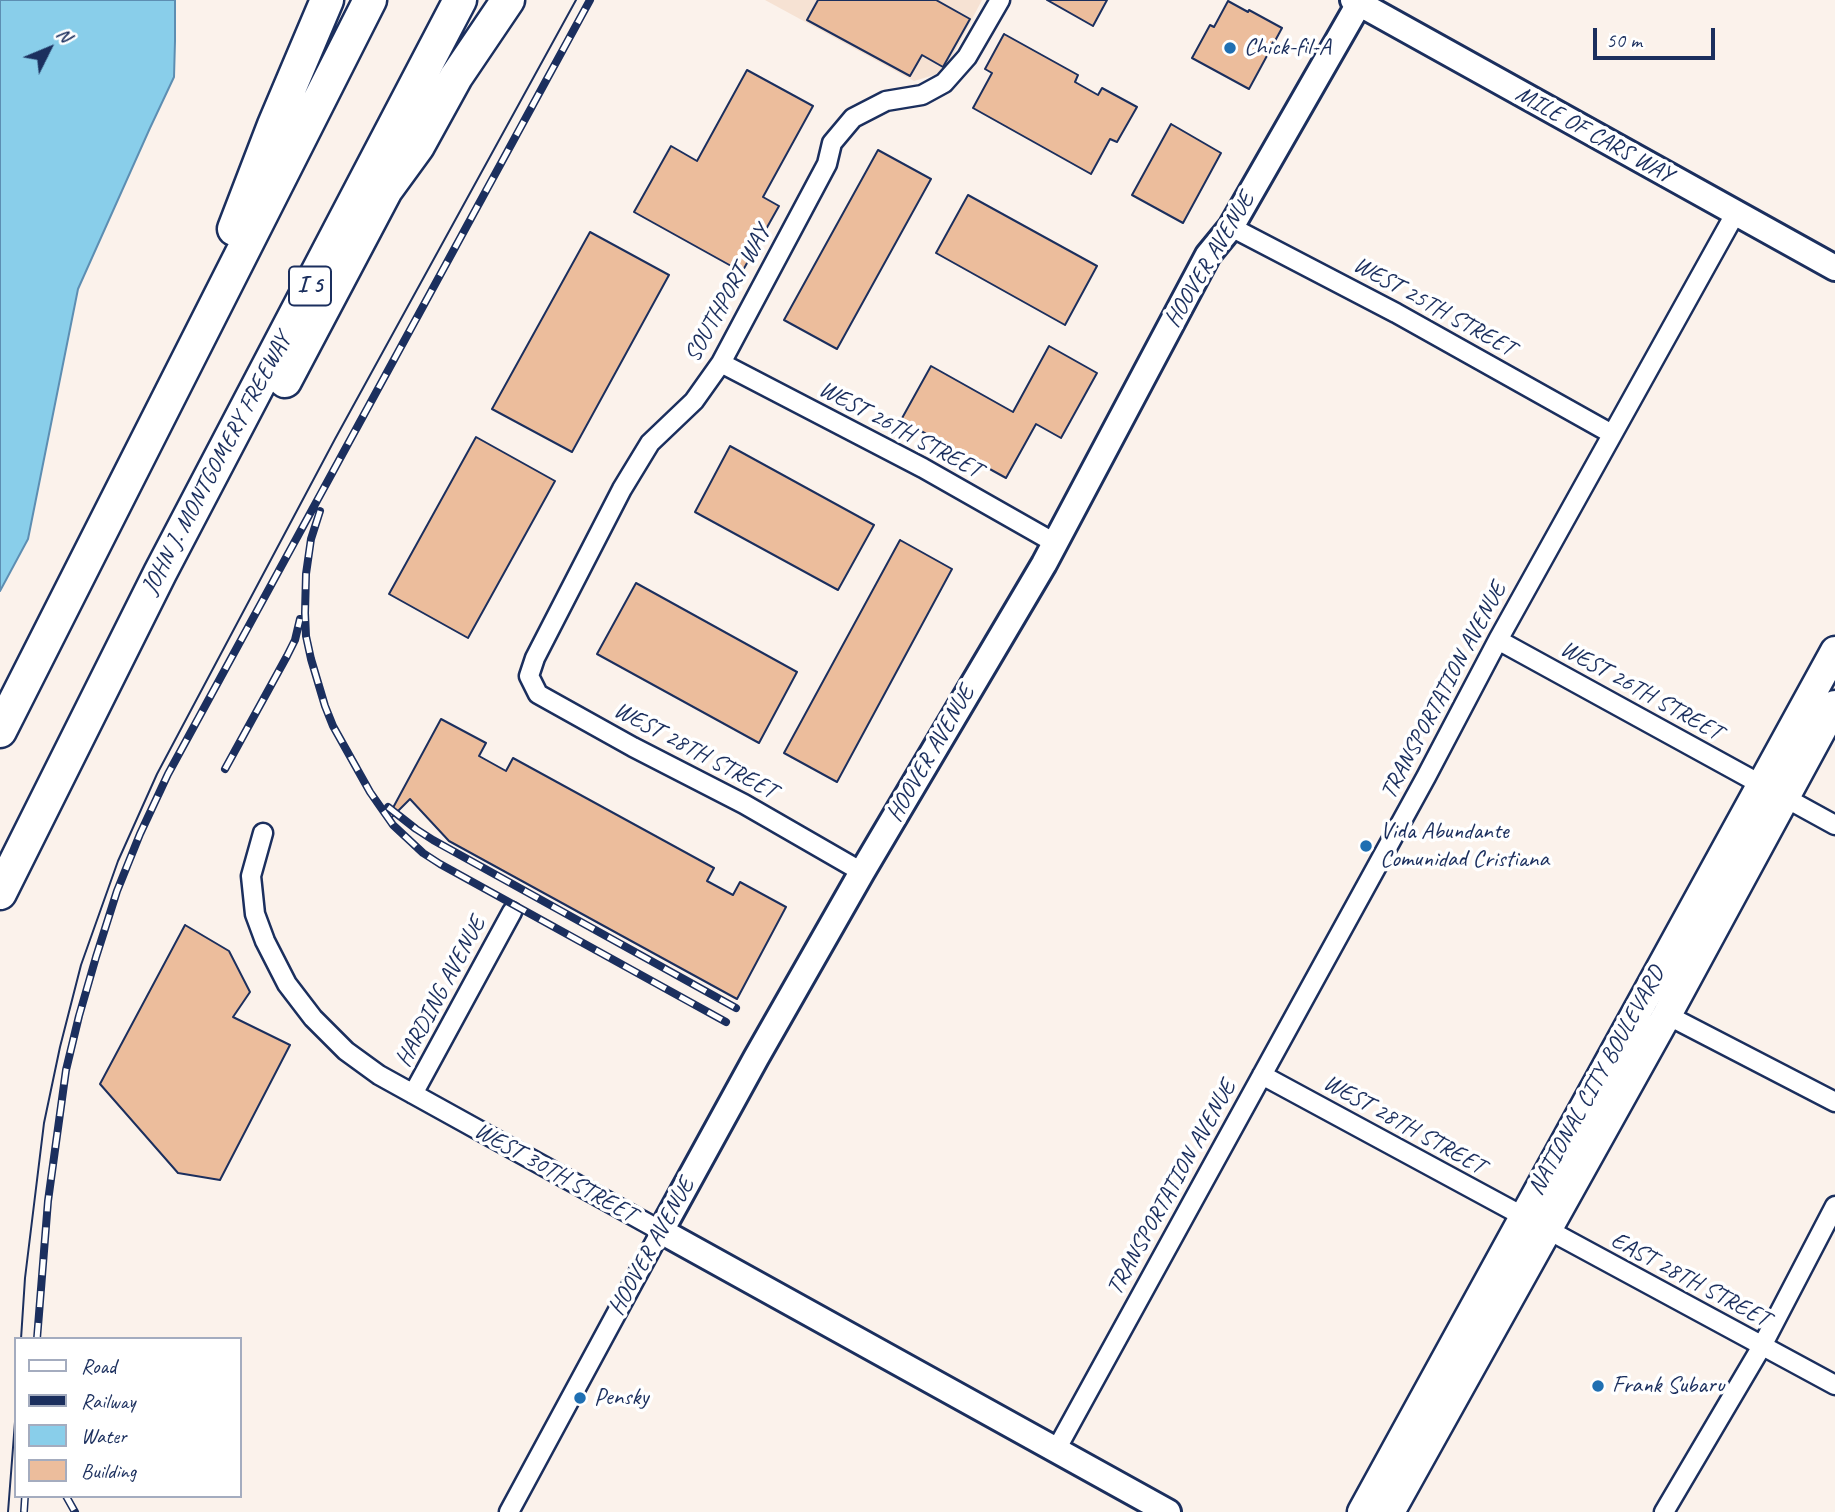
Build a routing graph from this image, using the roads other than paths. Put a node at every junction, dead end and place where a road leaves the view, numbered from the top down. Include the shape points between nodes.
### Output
1 (327, 0) edge
2 (370, 0) edge
3 (460, 0) edge
4 (508, 0) edge
5 (1000, 0) edge
6 (1357, 1) edge
7 (1735, 214) junction
8 (1231, 227) junction
9 (1835, 268) edge
10 (721, 363) junction
11 (173, 387) junction
12 (1612, 434) junction
13 (1055, 543) junction
14 (160, 573) junction
15 (1498, 640) junction
16 (1835, 651) edge
17 (535, 658) joint
18 (1835, 705) edge
19 (0, 731) edge
20 (1772, 792) junction
21 (1835, 825) edge
22 (263, 833) dead end
23 (862, 872) junction
24 (0, 894) edge
25 (512, 912) dead end
26 (1667, 1015) junction
27 (1262, 1075) junction
28 (413, 1094) junction
29 (1835, 1102) edge
30 (1835, 1206) edge
31 (1522, 1217) junction
32 (661, 1231) junction
33 (1547, 1231) junction
34 (1762, 1346) junction
35 (1835, 1385) edge
36 (1056, 1450) junction
37 (509, 1512) edge
38 (1168, 1512) edge
39 (1362, 1512) edge
40 (1390, 1512) edge
41 (1664, 1512) edge

1 - 11 highway
2 - 11 highway
3 - 14 highway, JOHN J. MONTGOMERY FREEWAY / I 5
4 - 14 highway via 387,190 280,391
5 - 10 street, SOUTHPORT WAY via 967,57 944,83 922,95 886,101 853,118 832,143 827,164
6 - 7 street, MILE OF CARS WAY
6 - 8 street, HOOVER AVENUE
7 - 9 street, MILE OF CARS WAY
7 - 12 street, TRANSPORTATION AVENUE
8 - 12 street, WEST 25TH STREET
8 - 13 street, HOOVER AVENUE via 1208,256
10 - 13 street, WEST 26TH STREET
10 - 17 street, SOUTHPORT WAY via 694,401 650,443
11 - 19 highway
12 - 15 street, TRANSPORTATION AVENUE
13 - 23 street, HOOVER AVENUE
14 - 24 highway, JOHN J. MONTGOMERY FREEWAY / I 5
15 - 20 street, WEST 26TH STREET
15 - 27 street, TRANSPORTATION AVENUE
16 - 20 main road, NATIONAL CITY BOULEVARD
17 - 23 street, WEST 28TH STREET via 529,676 538,694
18 - 20 main road, NATIONAL CITY BOULEVARD
20 - 21 street, WEST 26TH STREET
20 - 26 main road, NATIONAL CITY BOULEVARD
20 - 31 main road, NATIONAL CITY BOULEVARD
22 - 28 street, WEST 30TH STREET via 251,876 256,914 287,984 346,1051
23 - 32 street, HOOVER AVENUE
25 - 28 street, HARDING AVENUE
26 - 29 street
26 - 33 main road, NATIONAL CITY BOULEVARD
27 - 31 street, WEST 28TH STREET
27 - 36 street, TRANSPORTATION AVENUE
28 - 32 street, WEST 30TH STREET
30 - 34 street
31 - 33 street, EAST 28TH STREET
31 - 39 main road, NATIONAL CITY BOULEVARD
32 - 36 street, WEST 30TH STREET
32 - 37 street, HOOVER AVENUE
33 - 34 street, EAST 28TH STREET
33 - 40 main road, NATIONAL CITY BOULEVARD
34 - 35 street, EAST 28TH STREET
34 - 41 street
36 - 38 street, WEST 30TH STREET

